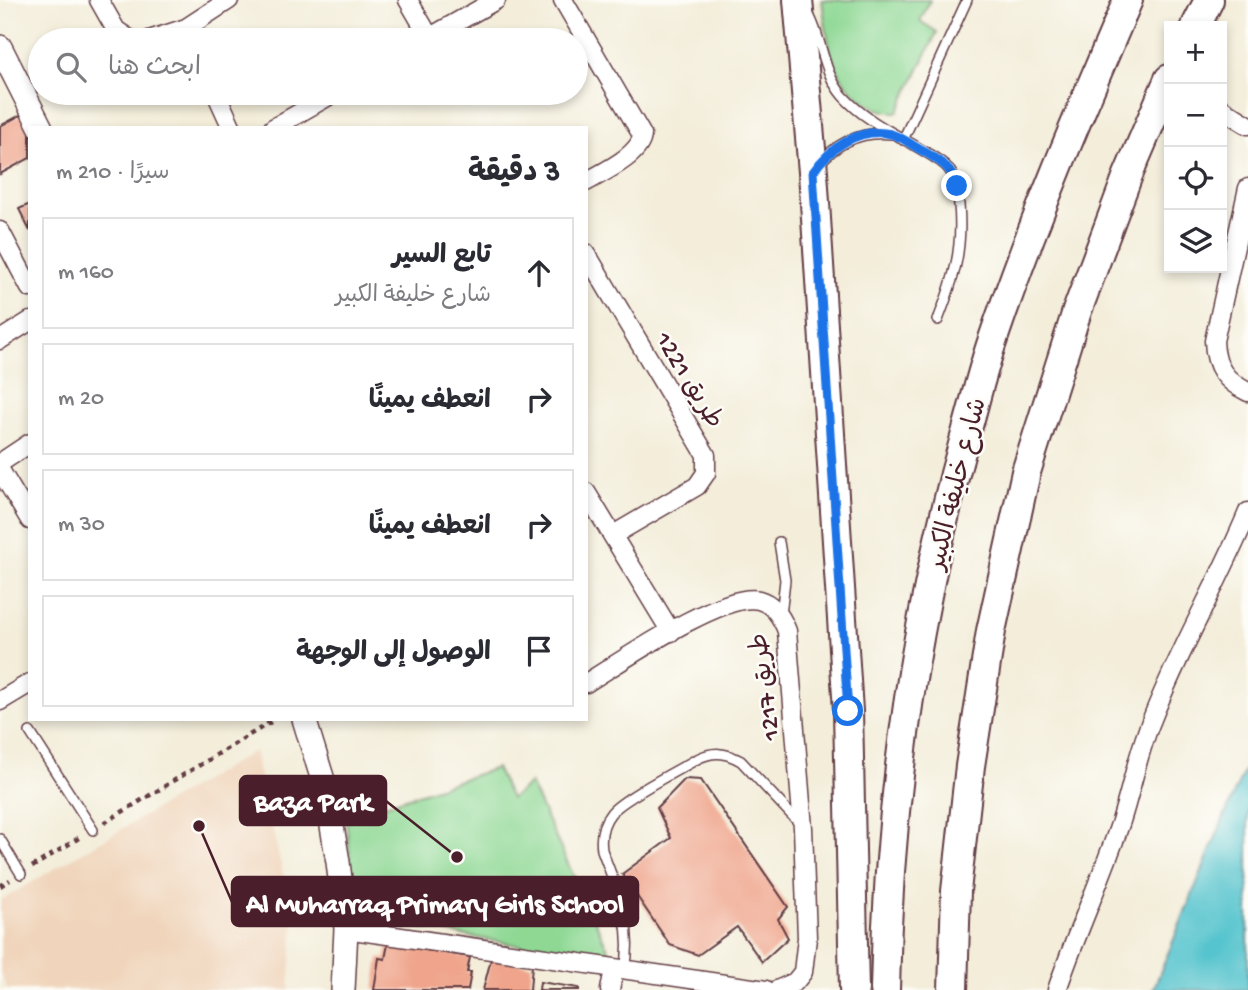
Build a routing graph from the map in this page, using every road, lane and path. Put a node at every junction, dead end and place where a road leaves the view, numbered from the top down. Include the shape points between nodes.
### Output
1 (99, 0) edge
2 (229, 0) edge
3 (408, 0) edge
4 (496, 0) edge
5 (563, 0) edge
6 (799, 0) edge
7 (967, 0) edge
8 (1128, 0) edge
9 (1209, 0) edge
10 (1198, 21) edge
11 (115, 28) edge
12 (196, 28) edge
13 (422, 28) edge
14 (447, 28) edge
15 (579, 28) edge
16 (588, 43) edge
17 (0, 47) edge
18 (1167, 84) edge
19 (28, 102) edge
20 (29, 105) edge
21 (221, 105) edge
22 (313, 105) edge
23 (1227, 113) edge
24 (1248, 125) edge
25 (40, 126) edge
26 (231, 126) edge
27 (276, 126) edge
28 (893, 135) junction
29 (903, 140) junction
30 (813, 172) junction
31 (588, 181) edge
32 (1248, 188) edge
33 (0, 231) edge
34 (588, 256) edge
35 (28, 284) edge
36 (938, 320) dead end
37 (28, 322) edge
38 (0, 340) edge
39 (1248, 392) edge
40 (28, 444) edge
41 (0, 463) edge
42 (0, 470) edge
43 (588, 495) edge
44 (1248, 512) edge
45 (28, 517) edge
46 (613, 535) junction
47 (779, 541) dead end
48 (781, 617) junction
49 (671, 632) junction
50 (588, 682) edge
51 (28, 684) edge
52 (0, 701) edge
53 (272, 721) edge
54 (305, 721) edge
55 (30, 732) dead end
56 (803, 828) junction
57 (93, 830) junction
58 (0, 839) edge
59 (21, 874) junction
60 (0, 886) edge
61 (346, 929) junction
62 (619, 969) junction
63 (343, 990) edge
64 (610, 990) edge
65 (766, 990) edge
66 (776, 990) edge
67 (854, 990) edge
68 (885, 990) edge
69 (953, 990) edge
70 (1057, 990) edge

1 - 11 street
2 - 12 street
3 - 13 street
4 - 14 street
5 - 15 street
6 - 28 lane via 813,23 827,70 842,94
6 - 30 main road
7 - 29 lane
8 - 68 main road, شارع خليفة الكبير via 1031,232 992,342 953,482 921,623 901,766 891,848
9 - 10 main road
16 - 31 street via 642,135 635,151
17 - 19 street
18 - 69 main road via 1077,311 1026,472 990,631 970,766 956,891
20 - 25 street
21 - 26 street
22 - 27 street
23 - 24 street
28 - 29 lane
28 - 30 lane via 847,140 827,154
29 - 36 lane via 942,163 957,186 958,263
30 - 67 main road via 848,711
32 - 39 street via 1214,341 1220,370 1233,385
33 - 35 street
34 - 46 street, طريق 1221 via 706,455 706,473 697,486
37 - 38 street
40 - 41 street
42 - 45 street
43 - 46 street
44 - 70 street via 1150,722 1121,822
46 - 49 street
47 - 48 lane via 785,580
48 - 49 street, طريق 1217 via 760,601 749,600 710,611
48 - 56 street, طريق 1217 via 787,631
49 - 50 street, طريق 1217
51 - 52 street
53 - 57 path
54 - 61 street via 326,790
55 - 57 lane
56 - 62 lane via 741,761 719,753 697,759 614,809 601,841 626,918 629,944
56 - 66 street, طريق 1217 via 807,925 803,972 795,982
57 - 59 path
58 - 59 lane
59 - 60 path
61 - 62 street
61 - 63 street
62 - 64 street
62 - 65 street

